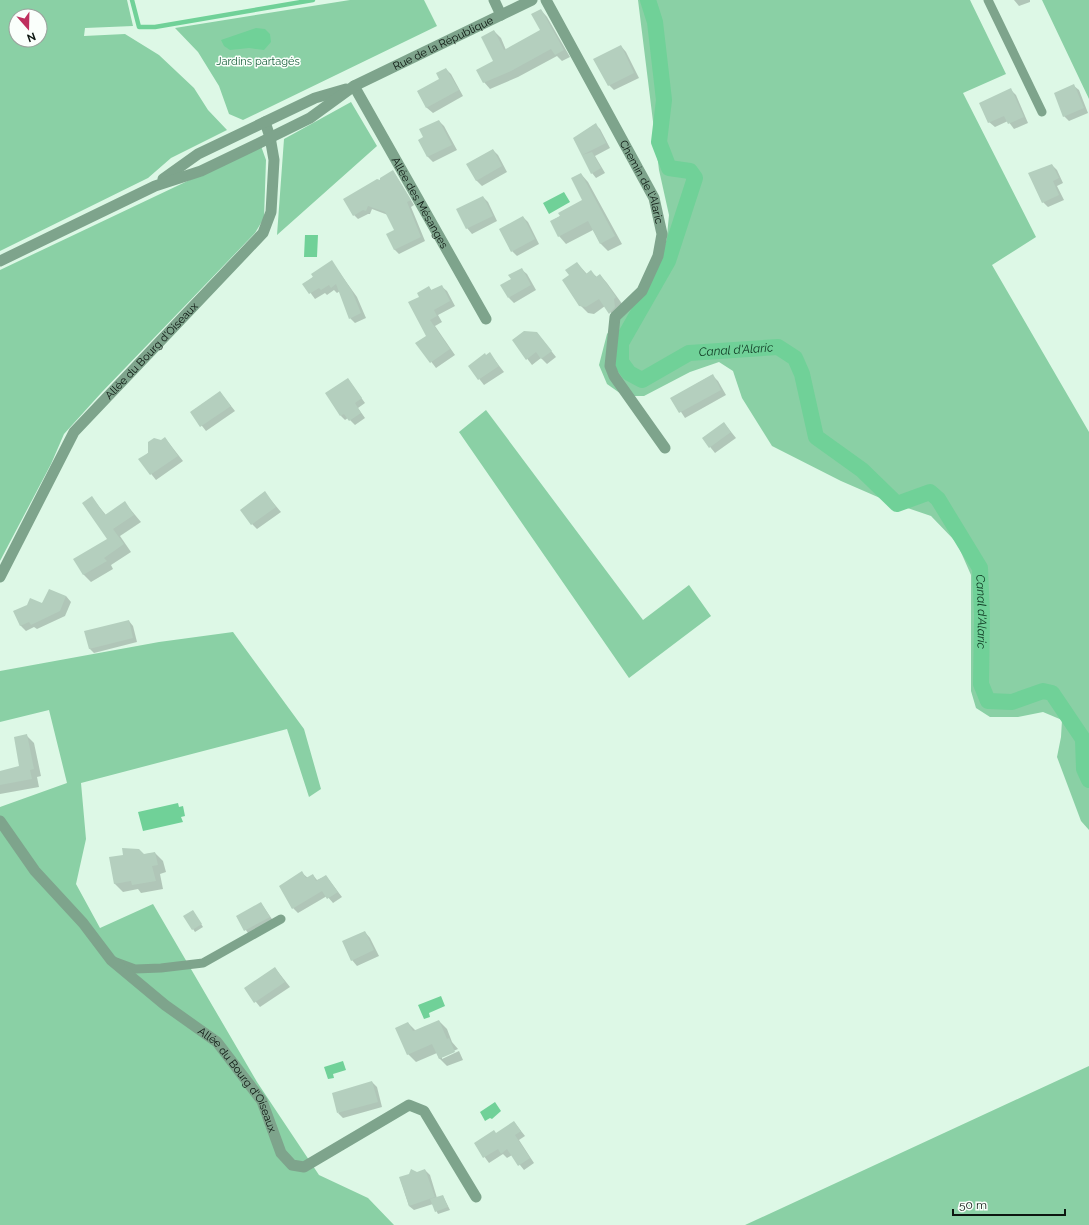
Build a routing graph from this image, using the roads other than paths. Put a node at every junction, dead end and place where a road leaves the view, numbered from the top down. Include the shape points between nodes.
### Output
1 (494, 0) edge
2 (546, 0) edge
3 (988, 0) edge
4 (528, 1) edge
5 (501, 15) junction
6 (354, 86) junction
7 (1042, 112) dead end
8 (265, 122) junction
9 (270, 137) junction
10 (155, 186) junction
11 (0, 261) edge
12 (486, 319) dead end
13 (665, 448) dead end
14 (0, 577) edge
15 (0, 821) edge
16 (281, 919) dead end
17 (111, 960) junction
18 (476, 1197) dead end

1 - 5 street
2 - 13 street, Chemin de l'Alaric via 654,198 662,234 658,256 642,291 615,317 610,366 614,376
3 - 7 lane
4 - 5 street, Rue de la République
5 - 6 street, Rue de la République
6 - 8 street via 315,98
6 - 9 street via 310,118
6 - 12 street, Allée des Mésanges
8 - 9 street, Allée du Bourg d'Oiseaux
8 - 10 street via 198,154
9 - 10 street via 201,170
9 - 14 street, Allée du Bourg d'Oiseaux via 274,160 271,212 263,233 74,432
10 - 11 street
15 - 17 street, Allée du Bourg d'Oiseaux via 35,870 83,923
16 - 17 lane via 203,964 135,969
17 - 18 street, Allée du Bourg d'Oiseaux via 165,1005 217,1042 262,1101 280,1153 292,1165 304,1167 409,1105 424,1111

